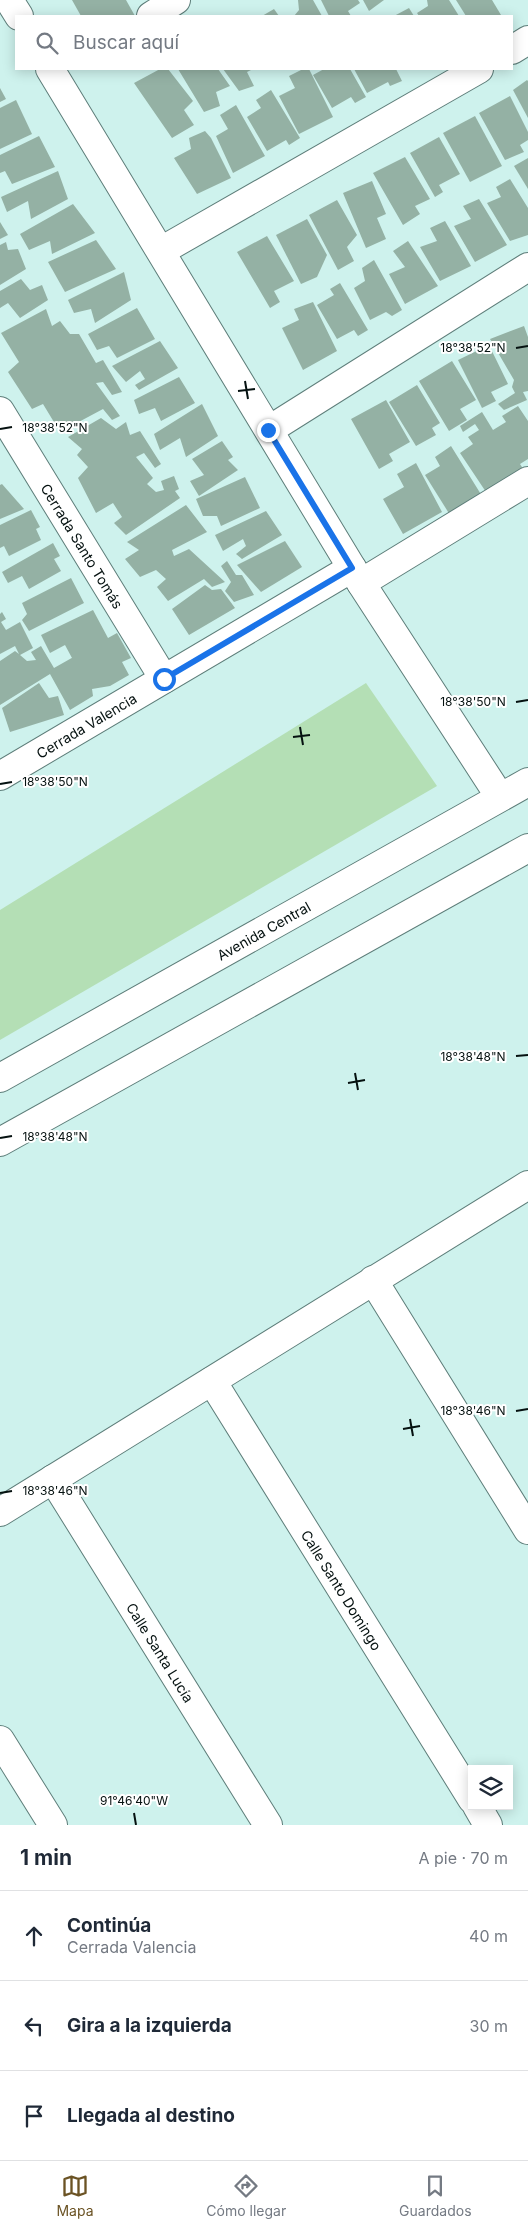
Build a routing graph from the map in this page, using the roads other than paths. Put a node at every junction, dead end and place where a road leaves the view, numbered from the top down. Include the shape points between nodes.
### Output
1 (9, 0) edge
2 (176, 0) edge
3 (18, 15) edge
4 (153, 15) edge
5 (528, 40) edge
6 (513, 49) edge
7 (476, 70) edge
8 (59, 72) edge
9 (160, 251) junction
10 (528, 267) edge
11 (0, 411) edge
12 (268, 430) junction
13 (528, 481) edge
14 (357, 575) junction
15 (164, 679) junction
16 (0, 776) edge
17 (528, 782) edge
18 (500, 797) junction
19 (528, 848) edge
20 (0, 1078) edge
21 (0, 1142) edge
22 (528, 1185) edge
23 (373, 1280) junction
24 (212, 1381) junction
25 (53, 1479) junction
26 (0, 1512) edge
27 (528, 1530) edge
28 (0, 1740) edge
29 (468, 1793) edge
30 (479, 1810) edge
31 (53, 1825) edge
32 (268, 1825) edge
33 (488, 1825) edge

1 - 3 street
2 - 4 street
5 - 6 street
7 - 9 street
8 - 9 street
9 - 12 street
10 - 12 street
11 - 15 street, Cerrada Santo Tomás
12 - 14 street
13 - 14 street, Cerrada Valencia
14 - 15 street, Cerrada Valencia
14 - 18 street
15 - 16 street, Cerrada Valencia
17 - 18 street, Avenida Central
18 - 20 street, Avenida Central
19 - 21 street
22 - 23 street
23 - 24 street
23 - 27 street
24 - 25 street
24 - 29 street, Calle Santo Domingo
25 - 26 street
25 - 32 street, Calle Santa Lucía
28 - 31 street
30 - 33 street

